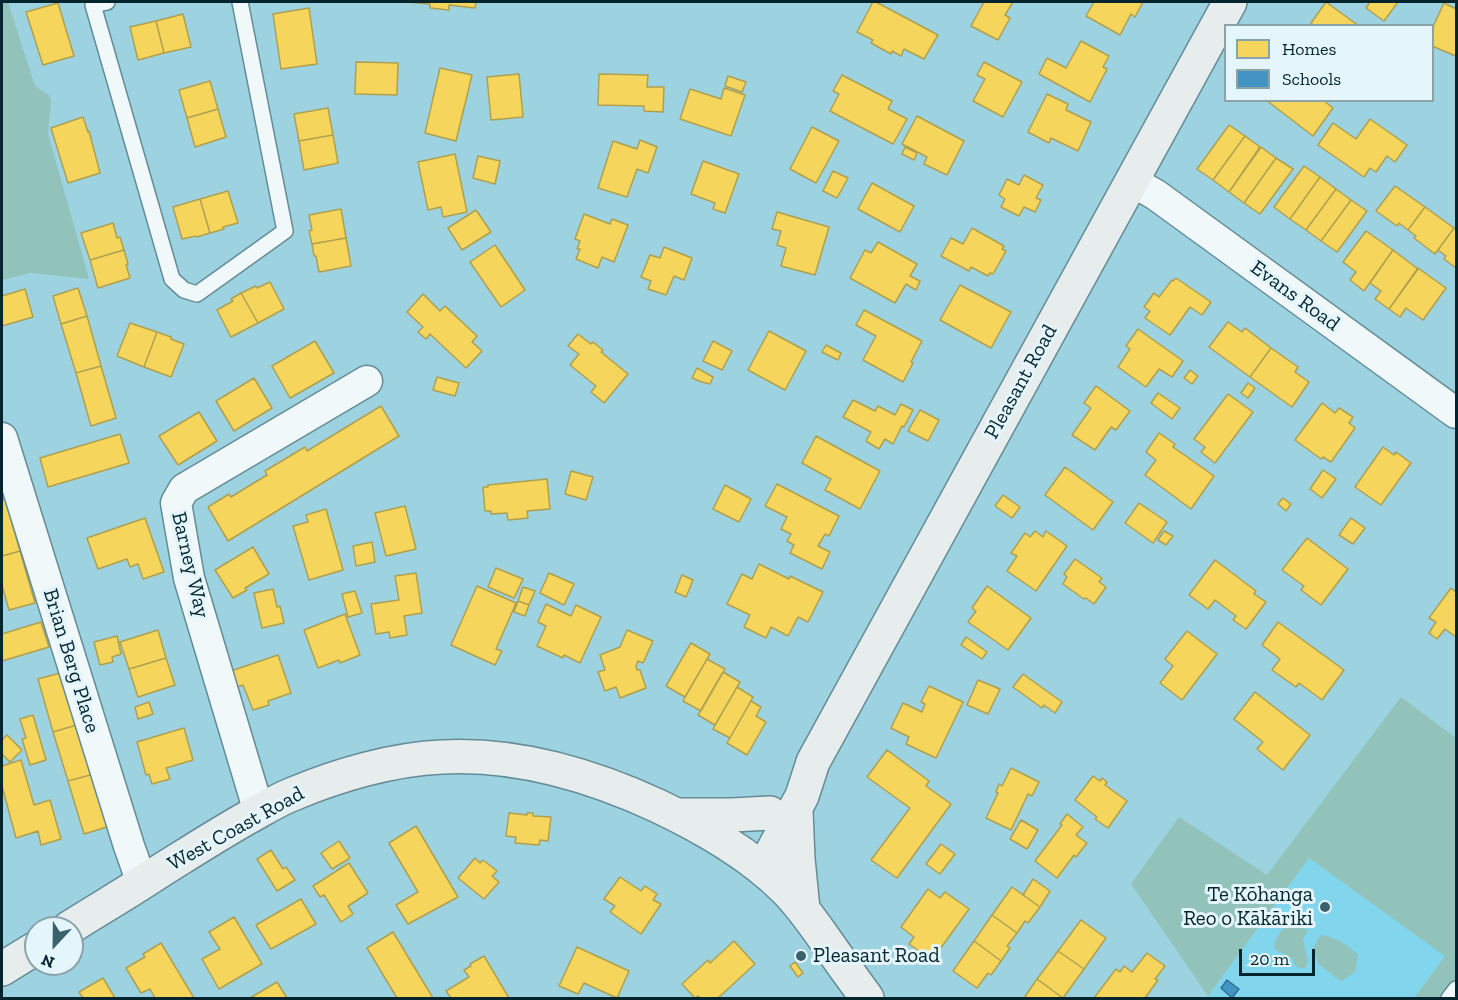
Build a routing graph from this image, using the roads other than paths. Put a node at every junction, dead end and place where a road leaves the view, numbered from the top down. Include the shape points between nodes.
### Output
1 (107, 2) edge
2 (240, 2) edge
3 (1230, 2) edge
4 (1132, 181) junction
5 (366, 381) dead end
6 (1456, 413) edge
7 (2, 438) edge
8 (783, 810) junction
9 (259, 812) junction
10 (678, 815) junction
11 (754, 862) junction
12 (142, 883) junction
13 (803, 909) junction
14 (84, 919) edge
15 (24, 955) edge
16 (2, 969) edge
17 (1456, 989) edge
18 (867, 999) edge
19 (1449, 999) edge

1 - 2 lane via 93,5 172,279 184,290 197,294 285,231
3 - 4 main road, Pleasant Road
4 - 6 street, Evans Road
4 - 8 main road, Pleasant Road via 813,762 802,796
5 - 9 street, Barney Way via 184,489 176,503 189,578
7 - 12 street, Brian Berg Place
8 - 10 main road
8 - 11 main road, Pleasant Road
8 - 13 main road via 798,859
9 - 10 main road, West Coast Road via 291,795 365,769 441,757 482,758 554,769 626,791
9 - 12 main road, West Coast Road
10 - 11 main road, West Coast Road
11 - 13 main road, West Coast Road
12 - 14 main road, West Coast Road
13 - 18 main road, West Coast Road
15 - 16 main road
17 - 19 lane

